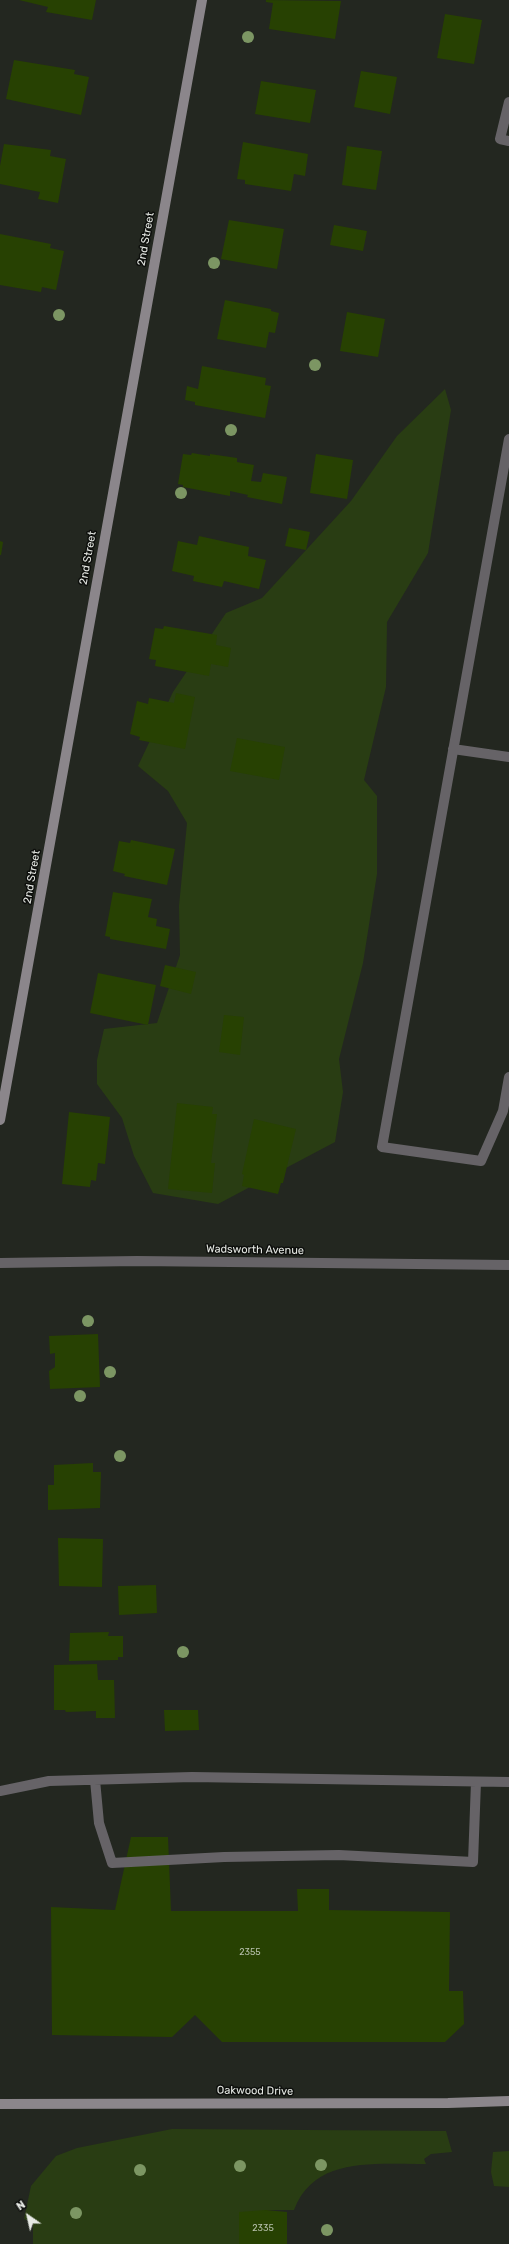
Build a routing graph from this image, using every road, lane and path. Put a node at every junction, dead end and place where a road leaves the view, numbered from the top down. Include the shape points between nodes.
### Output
1 (202, 0) edge
2 (509, 102) edge
3 (509, 141) edge
4 (509, 439) edge
5 (453, 749) junction
6 (509, 757) edge
7 (509, 1078) edge
8 (0, 1120) edge
9 (0, 1263) edge
10 (509, 1265) edge
11 (95, 1780) junction
12 (476, 1782) junction
13 (509, 1782) edge
14 (0, 1791) edge
15 (509, 2101) edge
16 (0, 2104) edge

1 - 8 main road, 2nd Street
2 - 3 street via 500,139
4 - 5 street
5 - 6 street
5 - 7 street via 382,1147 481,1161 503,1111
9 - 10 street, Wadsworth Avenue via 137,1261
11 - 12 street via 192,1777
11 - 12 street via 99,1823 112,1863 224,1857 339,1856 473,1862
11 - 14 street via 49,1781
12 - 13 street
15 - 16 main road, Oakwood Drive via 448,2104

